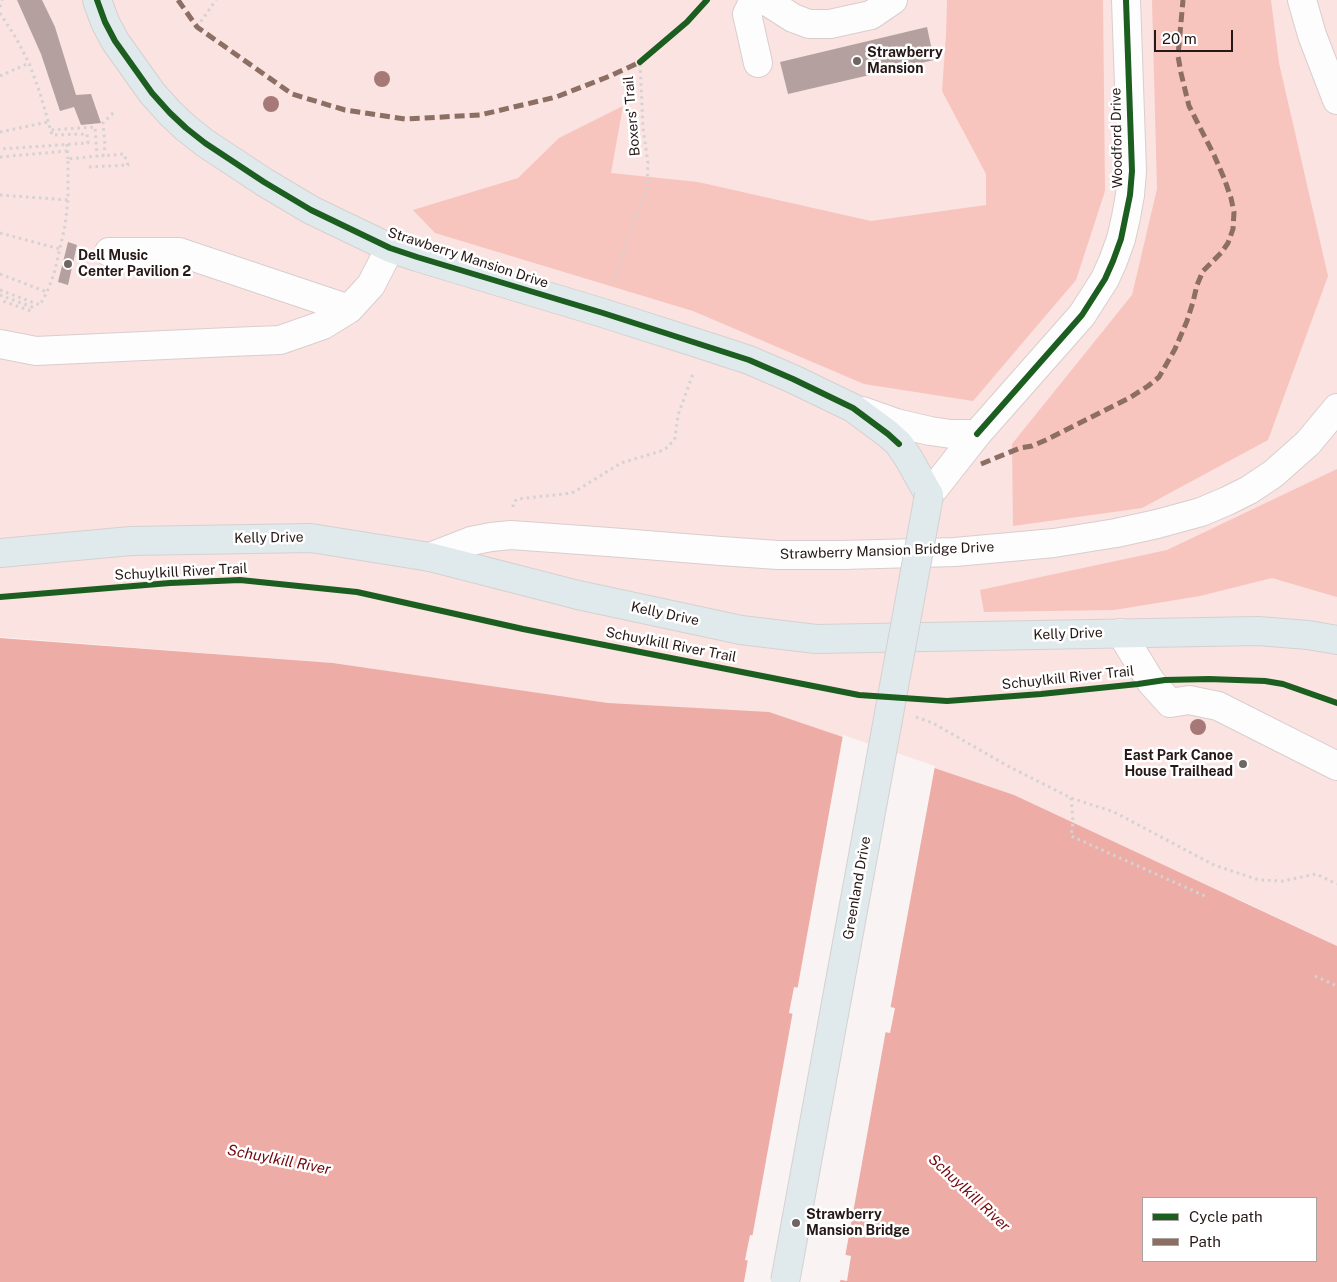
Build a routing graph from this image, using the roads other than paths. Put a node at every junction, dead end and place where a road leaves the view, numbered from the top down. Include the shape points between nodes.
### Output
1 (97, 0) edge
2 (754, 0) edge
3 (768, 0) edge
4 (893, 0) edge
5 (1126, 0) edge
6 (1302, 0) edge
7 (758, 63) dead end
8 (1337, 100) edge
9 (390, 248) junction
10 (109, 252) dead end
11 (349, 308) junction
12 (0, 344) edge
13 (853, 408) junction
14 (1337, 408) edge
15 (977, 434) junction
16 (928, 495) junction
17 (0, 553) edge
18 (430, 557) junction
19 (1121, 633) junction
20 (1337, 640) edge
21 (1337, 766) edge
22 (784, 1282) edge

1 - 9 main road, Strawberry Mansion Drive via 115,41 152,92 186,128 311,210
2 - 7 street via 747,14
3 - 4 street via 793,18 809,24 830,24 871,14
5 - 15 street, Woodford Drive via 1132,171 1121,239 1105,279 1082,315
6 - 8 street
9 - 11 street via 371,285
9 - 13 main road, Strawberry Mansion Drive via 749,360
10 - 11 street via 179,252
11 - 12 street via 323,325 280,340 36,351
13 - 15 street via 930,431
13 - 16 main road, Strawberry Mansion Drive via 898,444
14 - 18 street, Strawberry Mansion Bridge Drive via 1308,443 1250,490 1201,512 1116,533 1054,543 955,552 842,555 721,552 511,536 471,540
15 - 16 street, Woodford Drive
16 - 22 main road, Greenland Drive, bridge
17 - 18 main road, Kelly Drive via 131,541 312,538
18 - 19 main road, Kelly Drive via 578,595 706,623 806,638
19 - 20 main road, Kelly Drive via 1258,631
19 - 21 street via 1151,682 1170,703 1189,700 1218,706

